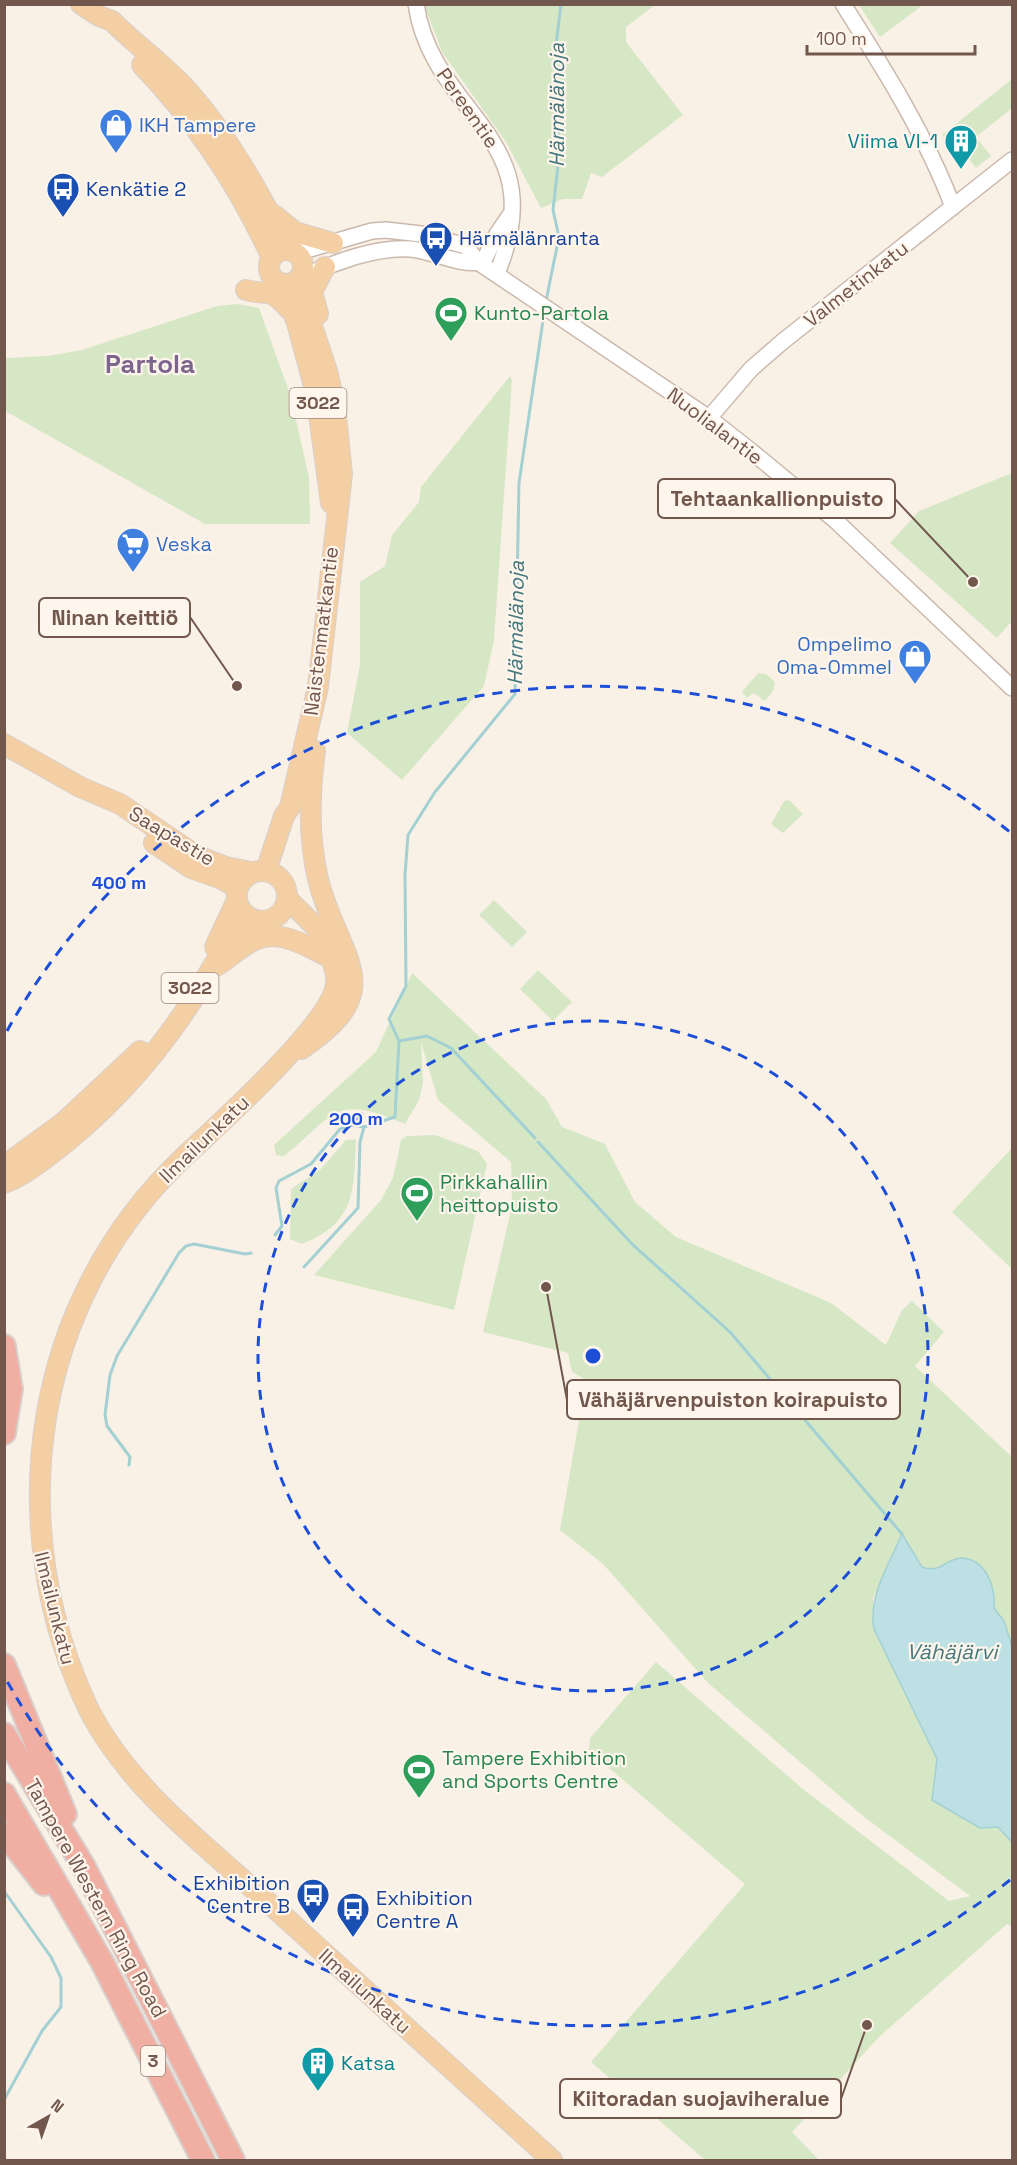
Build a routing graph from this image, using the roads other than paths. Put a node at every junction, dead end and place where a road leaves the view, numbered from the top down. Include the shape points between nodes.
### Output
1 (81, 4) edge
2 (416, 4) edge
3 (843, 4) edge
4 (99, 16) junction
5 (1012, 160) edge
6 (953, 207) junction
7 (270, 212) junction
8 (512, 213) junction
9 (333, 243) junction
10 (278, 257) junction
11 (480, 263) junction
12 (326, 267) junction
13 (497, 273) junction
14 (293, 281) junction
15 (246, 290) dead end
16 (290, 310) junction
17 (318, 343) junction
18 (709, 418) junction
19 (334, 526) junction
20 (1012, 688) edge
21 (314, 706) junction
22 (4, 744) edge
23 (93, 794) junction
24 (290, 807) junction
25 (259, 872) junction
26 (286, 890) junction
27 (237, 894) junction
28 (260, 920) junction
29 (329, 957) junction
30 (214, 968) junction
31 (281, 1061) junction
32 (7, 1180) edge
33 (4, 1346) edge
34 (4, 1433) edge
35 (4, 1665) edge
36 (4, 1734) edge
37 (4, 1794) edge
38 (4, 1833) edge
39 (84, 1867) junction
40 (102, 1962) junction
41 (203, 2160) edge
42 (233, 2160) edge
43 (552, 2160) edge

1 - 4 main road
2 - 8 street, Pereentie via 426,46 506,165 513,188
3 - 6 street via 924,141
4 - 7 main road via 112,21 188,91 231,149
4 - 10 main road via 107,31 172,95 205,138 237,189 234,197 260,251
5 - 6 street, Valmetinkatu
6 - 18 street, Valmetinkatu via 751,369
7 - 9 main road via 295,232
7 - 10 main road
8 - 11 street
8 - 13 street, Pereentie via 507,247
9 - 10 street, Nuolialantie
9 - 11 street, Nuolialantie via 372,231 404,232 466,246
10 - 14 main road via 270,273
10 - 14 main road via 303,261
11 - 12 street, Nuolialantie via 470,264 431,251 400,249
11 - 13 street, Nuolialantie
12 - 14 street, Nuolialantie
12 - 17 main road via 312,292 322,329
13 - 18 street, Nuolialantie
14 - 16 main road, Naistenmatkantie / 3022
14 - 17 main road, Naistenmatkantie / 3022
15 - 16 main road via 264,290
16 - 19 main road, Naistenmatkantie / 3022 via 316,393
17 - 19 main road, Naistenmatkantie / 3022 via 335,406 342,474
18 - 20 street, Nuolialantie via 836,521
19 - 21 main road, Naistenmatkantie / 3022
21 - 24 main road, Naistenmatkantie / 3022
21 - 31 main road via 318,724 310,792 312,840 322,893 353,969 353,986 347,1008 330,1028
22 - 23 main road, Saapastie
23 - 25 main road, Saapastie via 120,804 197,856 226,867
23 - 27 main road, Saapastie via 179,861
24 - 25 main road, Naistenmatkantie / 3022
24 - 26 main road, Naistenmatkantie / 3022
25 - 26 main road
25 - 27 main road, 3022
26 - 28 main road, 3022 via 281,912
26 - 29 main road, Ilmailunkatu via 319,932
27 - 28 main road via 245,915
27 - 32 main road, 3022 via 204,967 157,1032 91,1099 48,1135
28 - 29 main road via 304,932
28 - 30 main road, 3022 via 234,935
29 - 30 main road via 294,939 267,937 248,943
29 - 31 main road, Ilmailunkatu via 336,979 331,999
30 - 32 main road, 3022 via 168,1034 111,1102 64,1144
31 - 43 main road, Ilmailunkatu via 136,1208 98,1268 70,1326 44,1404 36,1470 37,1533 53,1618 90,1713 142,1785
33 - 34 highway via 11,1389
35 - 39 highway
36 - 39 highway, Tampere Western Ring Road / 3
37 - 40 highway, Tampere Western Ring Road / 3
38 - 40 highway
39 - 42 highway, Tampere Western Ring Road / 3
40 - 41 highway, Tampere Western Ring Road / 3

